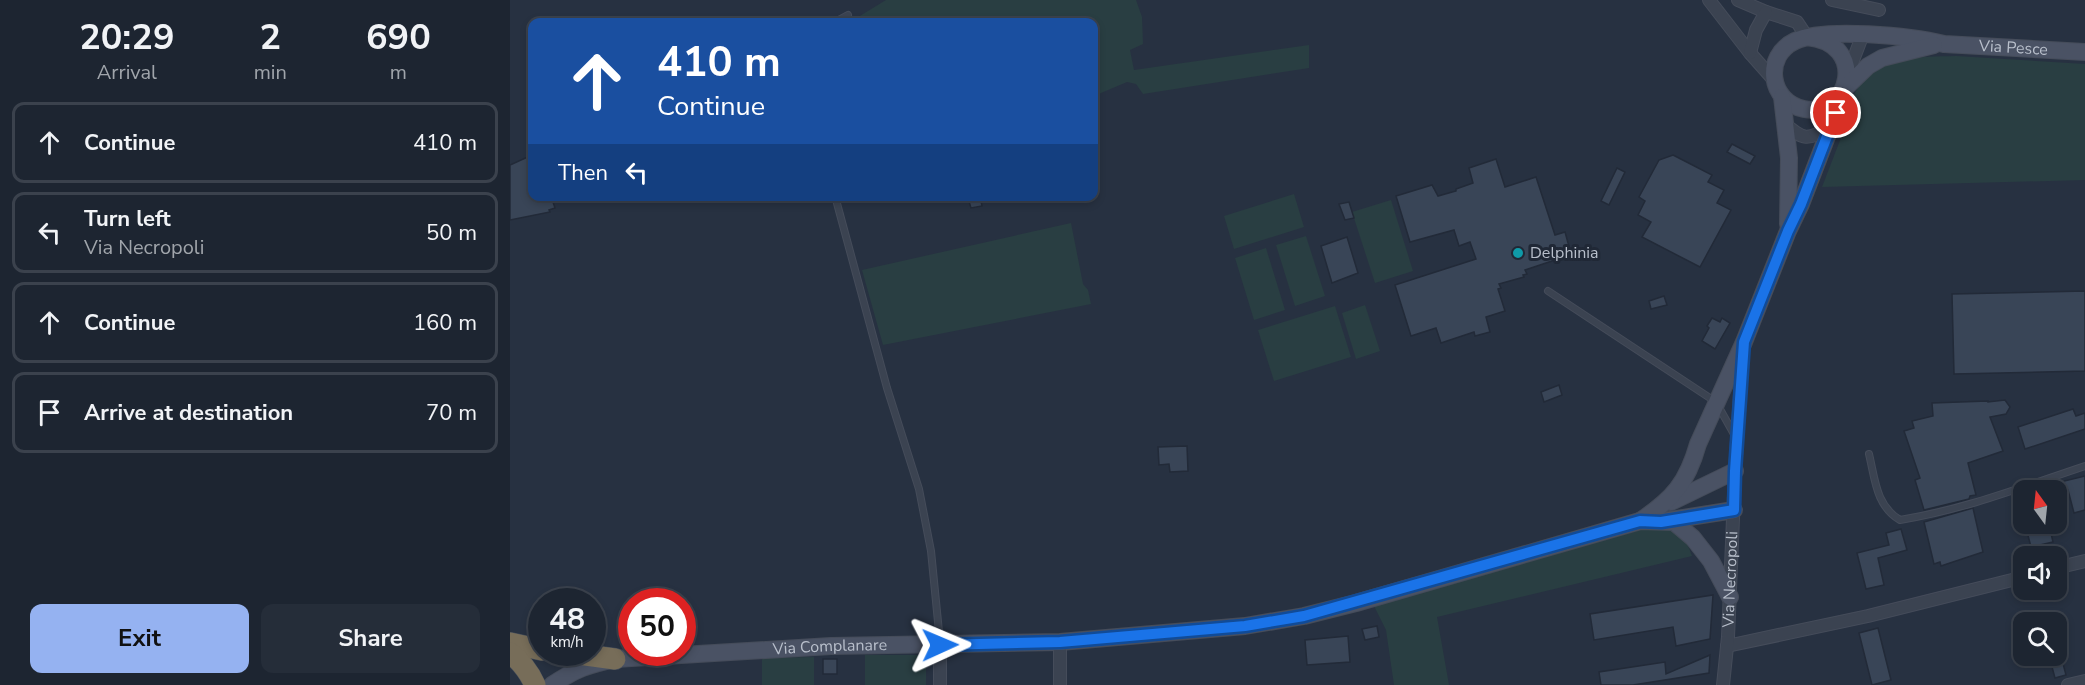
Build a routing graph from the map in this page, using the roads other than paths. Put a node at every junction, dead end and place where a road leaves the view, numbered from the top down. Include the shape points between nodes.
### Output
1 (1709, 0) edge
2 (1738, 0) edge
3 (1832, 0) edge
4 (1879, 10) dead end
5 (1766, 12) junction
6 (848, 15) dead end
7 (842, 18) edge
8 (1863, 34) junction
9 (1807, 37) junction
10 (1944, 44) junction
11 (2085, 52) edge
12 (1750, 53) junction
13 (1773, 79) junction
14 (1843, 88) junction
15 (1782, 97) junction
16 (1784, 123) junction
17 (1830, 128) junction
18 (836, 201) edge
19 (1788, 231) junction
20 (1548, 291) dead end
21 (1744, 342) junction
22 (1716, 402) junction
23 (1738, 441) junction
24 (1869, 454) dead end
25 (2085, 466) edge
26 (1735, 471) junction
27 (1734, 510) junction
28 (1661, 515) junction
29 (2085, 561) edge
30 (2067, 565) edge
31 (2013, 580) edge
32 (1730, 597) junction
33 (1060, 642) junction
34 (510, 643) edge
35 (940, 645) junction
36 (1727, 646) junction
37 (528, 647) edge
38 (510, 653) edge
39 (606, 658) edge
40 (615, 659) junction
41 (2085, 681) edge
42 (535, 685) edge
43 (552, 685) edge
44 (940, 685) edge
45 (1060, 685) edge
46 (1723, 685) edge
47 (2068, 685) edge

1 - 12 street
2 - 5 street
3 - 4 street
5 - 9 street via 1797,22
5 - 12 street
6 - 7 lane
8 - 9 main road
8 - 10 main road
8 - 14 street
9 - 13 main road via 1783,50
9 - 14 main road via 1820,38 1841,53 1846,65
10 - 11 main road, Via Pesce
10 - 14 main road via 1882,58
12 - 13 street
13 - 15 main road
14 - 15 main road via 1825,106 1815,109 1804,109
14 - 17 main road, Via Necropoli
15 - 16 main road
16 - 17 street via 1807,138
16 - 19 main road via 1789,158
17 - 19 main road, Via Necropoli
18 - 35 lane via 919,489 931,551
19 - 21 main road, Via Necropoli
20 - 22 lane
21 - 22 main road
21 - 23 street, Via Necropoli
22 - 23 lane
22 - 28 main road via 1694,459
23 - 26 street, Via Necropoli
24 - 25 lane via 1881,502 1900,520 1992,499
26 - 27 street, Via Necropoli
26 - 28 main road
27 - 28 main road
27 - 32 street, Via Necropoli
28 - 32 main road via 1693,538 1711,561
28 - 33 main road, Via Complanare via 1304,616 1245,626
29 - 30 street
31 - 36 street
32 - 36 street, Via Necropoli
33 - 35 main road, Via Complanare
33 - 45 street
34 - 37 highway
35 - 40 main road, Via Complanare via 831,645
35 - 44 street
36 - 46 street, Via Necropoli
38 - 42 highway via 522,663
39 - 40 highway
40 - 43 main road, Via Complanare via 571,671
41 - 47 street

